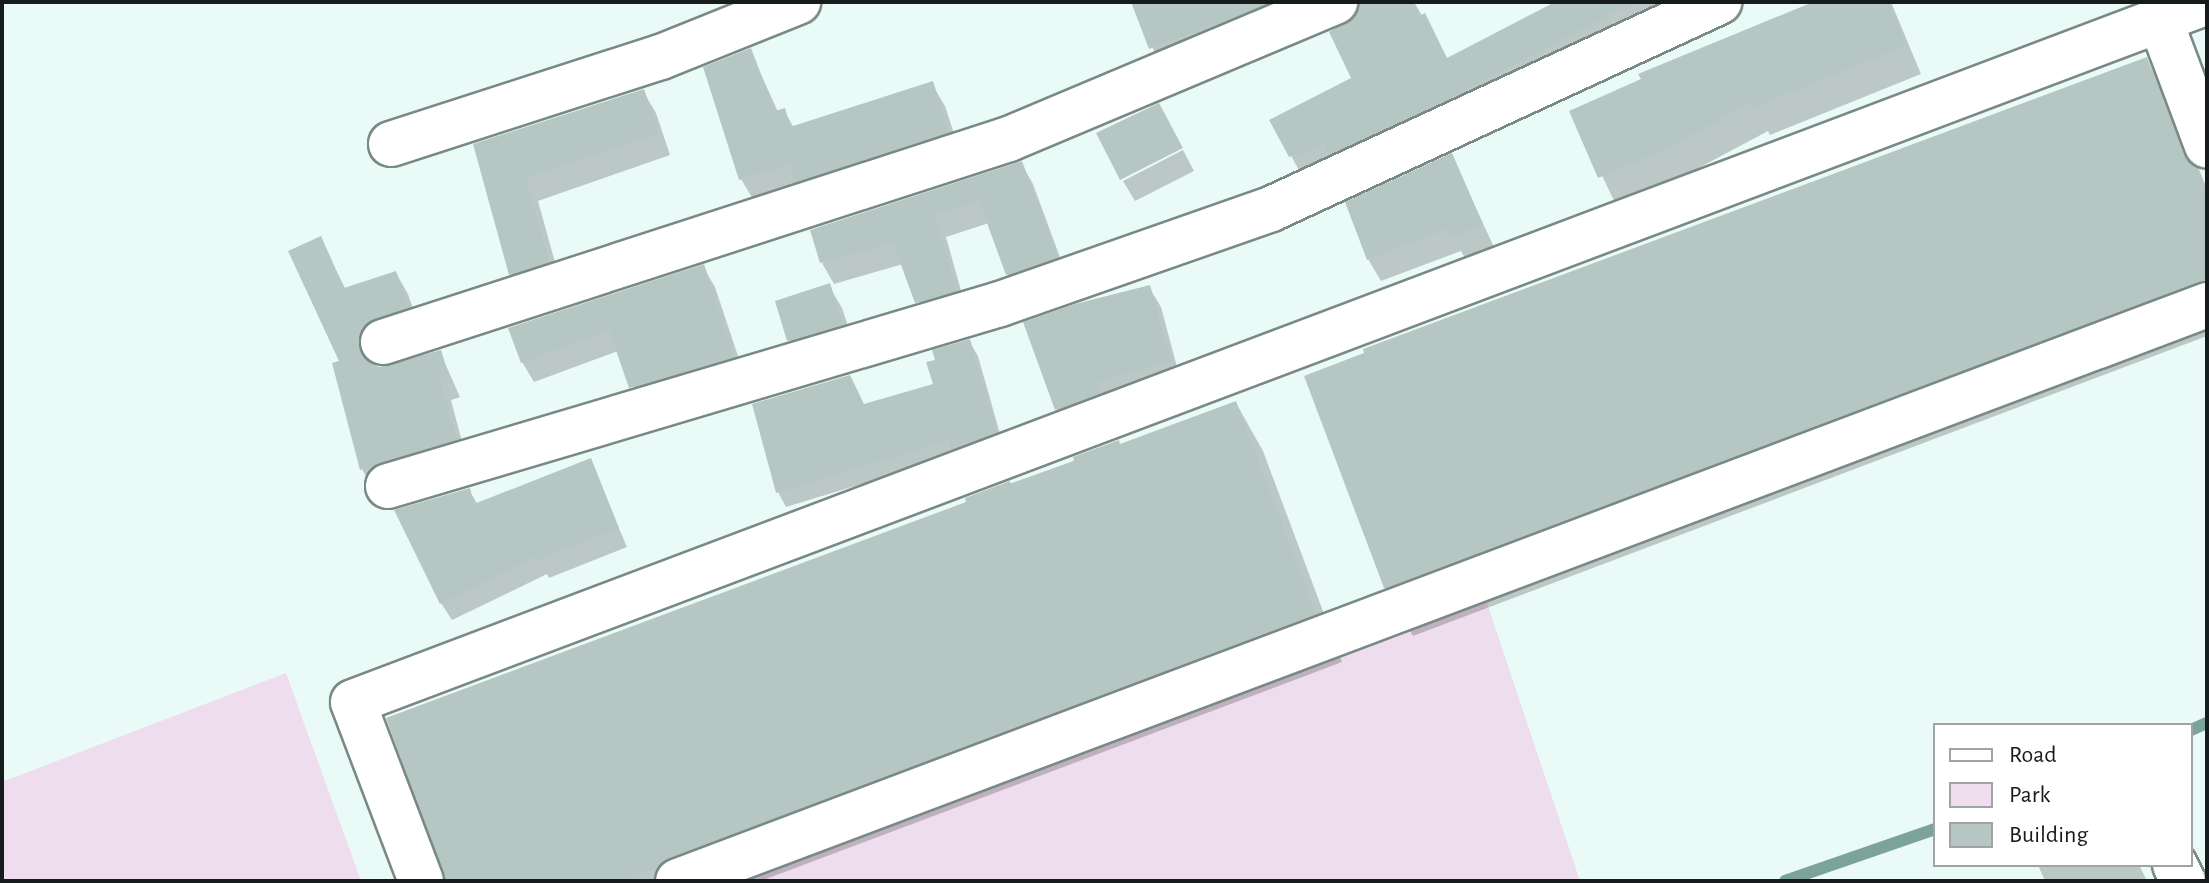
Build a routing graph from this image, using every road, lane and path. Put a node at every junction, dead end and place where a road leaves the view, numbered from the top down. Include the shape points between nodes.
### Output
1 (798, 2) edge
2 (1335, 2) edge
3 (1719, 2) edge
4 (2207, 2) edge
5 (2160, 20) junction
6 (391, 144) dead end
7 (2207, 146) edge
8 (2207, 305) edge
9 (383, 342) dead end
10 (388, 486) dead end
11 (421, 881) edge
12 (678, 881) edge

1 - 6 street via 661,57
2 - 9 street via 1009,139
3 - 10 street via 1271,209 1000,304
4 - 5 street
5 - 7 street
5 - 11 street via 353,702
8 - 12 street

